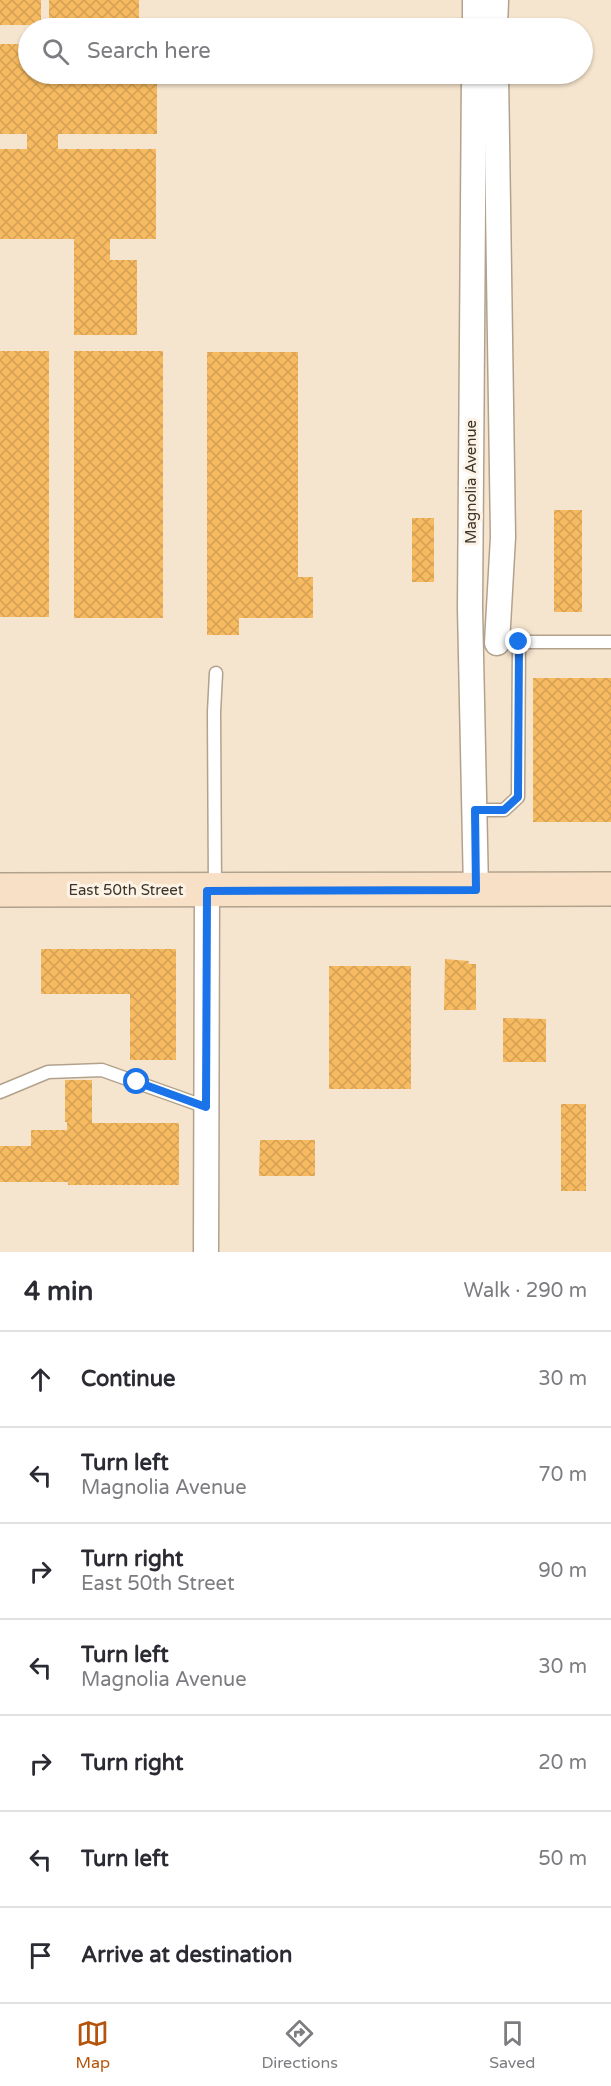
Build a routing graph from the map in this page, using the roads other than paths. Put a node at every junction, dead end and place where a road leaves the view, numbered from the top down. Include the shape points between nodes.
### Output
1 (475, 0) edge
2 (496, 0) edge
3 (475, 18) edge
4 (495, 18) edge
5 (474, 84) edge
6 (496, 84) edge
7 (611, 642) edge
8 (470, 643) junction
9 (508, 643) junction
10 (216, 673) dead end
11 (475, 810) junction
12 (611, 889) edge
13 (0, 890) edge
14 (211, 890) junction
15 (476, 890) junction
16 (0, 1092) edge
17 (206, 1107) junction
18 (206, 1252) edge

1 - 3 street
2 - 4 street
5 - 8 street, Magnolia Avenue
6 - 9 street
7 - 9 lane
8 - 9 lane
8 - 11 street, Magnolia Avenue
9 - 11 lane via 518,797 504,810
10 - 14 lane
11 - 15 street, Magnolia Avenue
12 - 15 main road, East 50th Street
13 - 14 main road, East 50th Street
14 - 15 main road, East 50th Street
14 - 17 street
16 - 17 lane via 48,1072 102,1070
17 - 18 street

